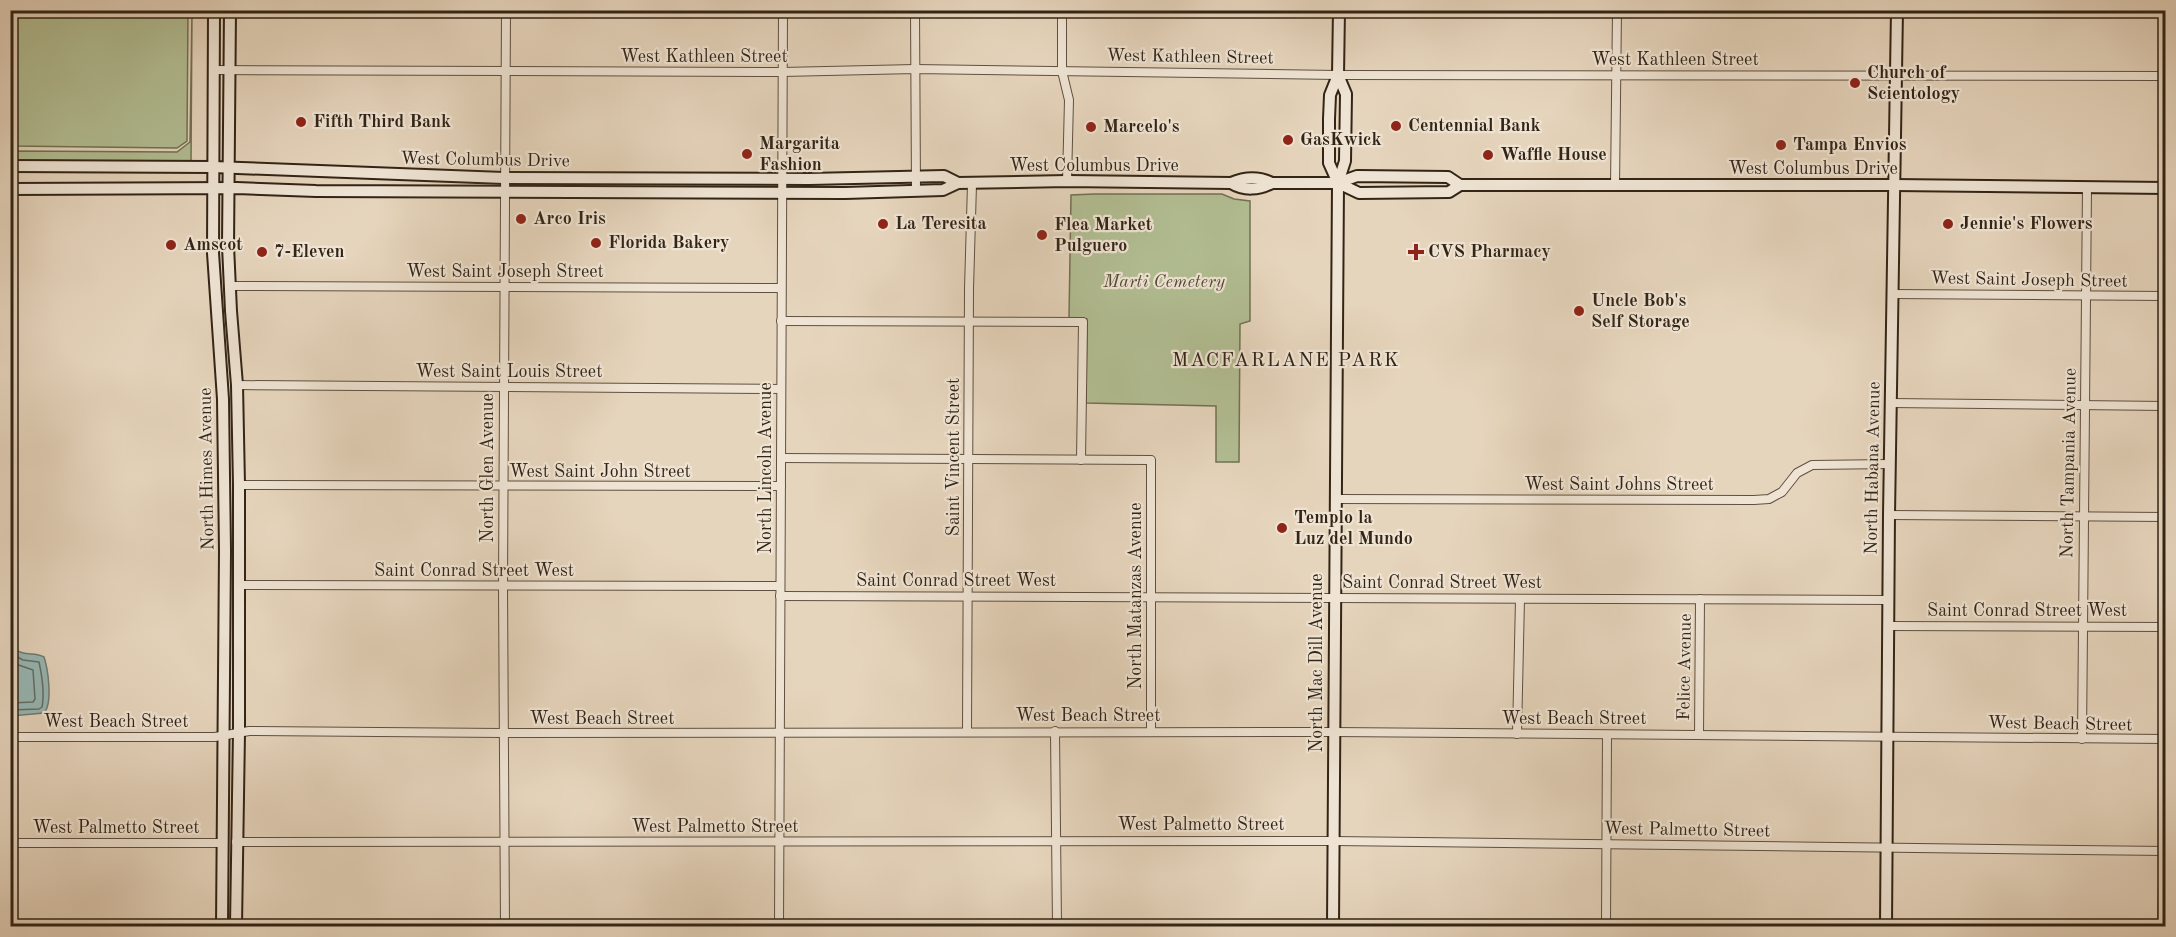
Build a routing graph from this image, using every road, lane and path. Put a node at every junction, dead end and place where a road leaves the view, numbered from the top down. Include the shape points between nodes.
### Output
1 (214, 10) edge
2 (230, 10) edge
3 (506, 10) edge
4 (783, 10) edge
5 (915, 10) edge
6 (1062, 10) edge
7 (1339, 10) edge
8 (1617, 10) edge
9 (1897, 10) edge
10 (915, 69) junction
11 (213, 70) junction
12 (230, 70) junction
13 (505, 70) junction
14 (1062, 70) junction
15 (782, 72) junction
16 (1896, 74) junction
17 (1338, 75) junction
18 (1616, 76) junction
19 (2166, 76) edge
20 (10, 166) edge
21 (213, 167) junction
22 (228, 168) junction
23 (916, 177) junction
24 (504, 178) junction
25 (781, 179) junction
26 (1066, 181) junction
27 (958, 183) junction
28 (1338, 183) junction
29 (972, 184) junction
30 (1460, 185) junction
31 (1894, 185) junction
32 (1615, 186) junction
33 (2087, 187) junction
34 (2166, 188) edge
35 (10, 189) edge
36 (213, 189) junction
37 (228, 189) junction
38 (916, 191) junction
39 (504, 192) junction
40 (781, 194) junction
41 (230, 286) junction
42 (503, 287) junction
43 (781, 288) junction
44 (1892, 294) junction
45 (2086, 295) junction
46 (2166, 296) edge
47 (781, 321) junction
48 (970, 322) junction
49 (237, 385) junction
50 (503, 387) junction
51 (781, 389) junction
52 (223, 399) junction
53 (1890, 403) junction
54 (2084, 405) junction
55 (2166, 406) edge
56 (781, 458) junction
57 (970, 459) junction
58 (1081, 460) junction
59 (1890, 464) junction
60 (239, 485) junction
61 (781, 486) junction
62 (503, 487) junction
63 (224, 488) junction
64 (1335, 499) junction
65 (1889, 515) junction
66 (2083, 517) junction
67 (2166, 517) edge
68 (239, 555) junction
69 (239, 585) junction
70 (503, 586) junction
71 (780, 586) junction
72 (780, 596) junction
73 (969, 596) junction
74 (1152, 596) junction
75 (1334, 597) junction
76 (1520, 599) junction
77 (1700, 599) junction
78 (1888, 600) junction
79 (1888, 626) junction
80 (2082, 626) junction
81 (2166, 627) edge
82 (967, 731) junction
83 (1055, 731) junction
84 (1151, 731) junction
85 (239, 732) junction
86 (1333, 732) junction
87 (503, 734) junction
88 (780, 734) junction
89 (1517, 734) junction
90 (1607, 735) junction
91 (1699, 735) junction
92 (225, 736) junction
93 (10, 737) edge
94 (1887, 737) junction
95 (2082, 739) junction
96 (2166, 740) edge
97 (2166, 753) edge
98 (1056, 840) junction
99 (1333, 841) junction
100 (236, 842) junction
101 (779, 842) junction
102 (10, 843) edge
103 (504, 843) junction
104 (1607, 844) junction
105 (221, 847) junction
106 (1887, 848) junction
107 (2164, 851) edge
108 (222, 927) edge
109 (228, 927) edge
110 (236, 927) edge
111 (505, 927) edge
112 (779, 927) edge
113 (1057, 927) edge
114 (1333, 927) edge
115 (1606, 927) edge
116 (1886, 927) edge
117 (2162, 927) edge

1 - 11 street, North Himes Avenue
2 - 12 street, North Himes Avenue
3 - 13 street, North Glen Avenue
4 - 15 street, North Lincoln Avenue
5 - 10 street
6 - 14 street
7 - 17 street, North Mac Dill Avenue
8 - 18 street
9 - 16 street, North Habana Avenue
10 - 14 street, West Kathleen Street
10 - 15 street, West Kathleen Street
10 - 23 street
11 - 12 street, West Kathleen Street
11 - 21 street, North Himes Avenue
12 - 13 street, West Kathleen Street
12 - 22 street, North Himes Avenue
13 - 15 street, West Kathleen Street
13 - 24 street, North Glen Avenue
14 - 17 street, West Kathleen Street
14 - 26 street via 1069,100
15 - 25 street, North Lincoln Avenue
16 - 18 street, West Kathleen Street
16 - 19 street, West Kathleen Street
16 - 31 street, North Habana Avenue
17 - 18 street, West Kathleen Street
17 - 28 street, North Mac Dill Avenue via 1346,94 1345,161
17 - 28 street, North Mac Dill Avenue via 1330,95 1329,130 1329,163
18 - 32 street
20 - 21 street, West Columbus Drive
21 - 22 street, West Columbus Drive
21 - 36 street, North Himes Avenue
22 - 24 street, West Columbus Drive
22 - 37 street, North Himes Avenue
23 - 25 street, West Columbus Drive
23 - 27 street, West Columbus Drive via 944,176
23 - 38 street
24 - 25 street, West Columbus Drive
24 - 39 street, North Glen Avenue
25 - 40 street, North Lincoln Avenue
26 - 28 street, West Columbus Drive via 1231,183 1242,178 1263,178 1272,183
26 - 29 street, West Columbus Drive
27 - 29 street, West Columbus Drive
27 - 38 street, West Columbus Drive via 943,190
28 - 30 street, West Columbus Drive via 1357,176 1448,177
28 - 30 street, West Columbus Drive via 1359,193 1449,192
28 - 64 street, North Mac Dill Avenue
29 - 48 street, Saint Vincent Street
30 - 32 street, West Columbus Drive
31 - 32 street, West Columbus Drive
31 - 33 street, West Columbus Drive
31 - 44 street, North Habana Avenue
33 - 34 street, West Columbus Drive
33 - 45 street, North Tampania Avenue
35 - 36 street, West Columbus Drive
36 - 37 street, West Columbus Drive
36 - 52 street, North Himes Avenue via 214,285
37 - 39 street, West Columbus Drive
37 - 41 street, North Himes Avenue
38 - 40 street, West Columbus Drive
39 - 40 street, West Columbus Drive
39 - 42 street, North Glen Avenue
40 - 43 street, North Lincoln Avenue
41 - 42 street, West Saint Joseph Street
41 - 49 street, North Himes Avenue
42 - 43 street, West Saint Joseph Street
42 - 50 street, North Glen Avenue
43 - 47 street, North Lincoln Avenue
44 - 45 street, West Saint Joseph Street
44 - 53 street, North Habana Avenue
45 - 46 street, West Saint Joseph Street
45 - 54 street, North Tampania Avenue
47 - 48 street
47 - 51 street, North Lincoln Avenue
48 - 57 street, Saint Vincent Street
48 - 58 street via 1083,322
49 - 50 street, West Saint Louis Street
49 - 60 street, North Himes Avenue
50 - 51 street, West Saint Louis Street
50 - 62 street, North Glen Avenue
51 - 56 street, North Lincoln Avenue
52 - 60 street via 228,471
52 - 63 street, North Himes Avenue
53 - 54 street
53 - 59 street, North Habana Avenue
54 - 55 street
54 - 66 street, North Tampania Avenue
56 - 57 street
56 - 61 street, North Lincoln Avenue
57 - 58 street
57 - 73 street, Saint Vincent Street
58 - 74 street, North Matanzas Avenue via 1151,460
59 - 64 street, West Saint Johns Street via 1812,465 1797,473 1782,492 1769,499 1754,500
59 - 65 street, North Habana Avenue
60 - 62 street, West Saint John Street
60 - 68 street, North Himes Avenue
61 - 62 street, West Saint John Street
61 - 71 street, North Lincoln Avenue
62 - 70 street, North Glen Avenue
63 - 68 street via 232,502
63 - 92 street, North Himes Avenue
64 - 75 street, North Mac Dill Avenue
65 - 66 street
65 - 78 street, North Habana Avenue
66 - 67 street
66 - 80 street, North Tampania Avenue
68 - 69 street, North Himes Avenue
69 - 70 street, Saint Conrad Street West
69 - 85 street, North Himes Avenue
70 - 71 street, Saint Conrad Street West
70 - 87 street, North Glen Avenue
71 - 72 street, North Lincoln Avenue
72 - 73 street, Saint Conrad Street West
72 - 88 street, North Lincoln Avenue
73 - 74 street, Saint Conrad Street West
73 - 82 street, Saint Vincent Street
74 - 75 street, Saint Conrad Street West
74 - 84 street, North Matanzas Avenue
75 - 76 street, Saint Conrad Street West
75 - 86 street, North Mac Dill Avenue
76 - 77 street, Saint Conrad Street West
76 - 89 street
77 - 78 street, Saint Conrad Street West
77 - 91 street, Felice Avenue
78 - 79 street, North Habana Avenue
79 - 80 street, Saint Conrad Street West
79 - 94 street, North Habana Avenue
80 - 81 street, Saint Conrad Street West
80 - 95 street, North Tampania Avenue
82 - 83 street, West Beach Street
82 - 88 street, West Beach Street
83 - 84 street, West Beach Street
83 - 98 street
84 - 86 street, West Beach Street
85 - 87 street, West Beach Street
85 - 92 street, West Beach Street
85 - 100 street, North Himes Avenue
86 - 89 street, West Beach Street
86 - 99 street, North Mac Dill Avenue
87 - 88 street, West Beach Street
87 - 103 street, North Glen Avenue
88 - 101 street, North Lincoln Avenue
89 - 90 street, West Beach Street
90 - 91 street, West Beach Street
90 - 104 street
91 - 94 street, West Beach Street
92 - 93 street, West Beach Street
92 - 105 street, North Himes Avenue
94 - 95 street, West Beach Street
94 - 106 street, North Habana Avenue
95 - 96 street, West Beach Street
97 - 107 street
98 - 99 street, West Palmetto Street
98 - 101 street, West Palmetto Street
98 - 113 street
99 - 104 street, West Palmetto Street
99 - 114 street, North Mac Dill Avenue
100 - 103 street, West Palmetto Street
100 - 110 street, North Himes Avenue
101 - 103 street, West Palmetto Street
101 - 112 street, North Lincoln Avenue
102 - 105 street, West Palmetto Street
103 - 111 street, North Glen Avenue
104 - 106 street, West Palmetto Street
104 - 115 street
105 - 108 street, North Himes Avenue
105 - 109 street via 228,878
106 - 107 street, West Palmetto Street
106 - 116 street, North Habana Avenue
107 - 117 street

